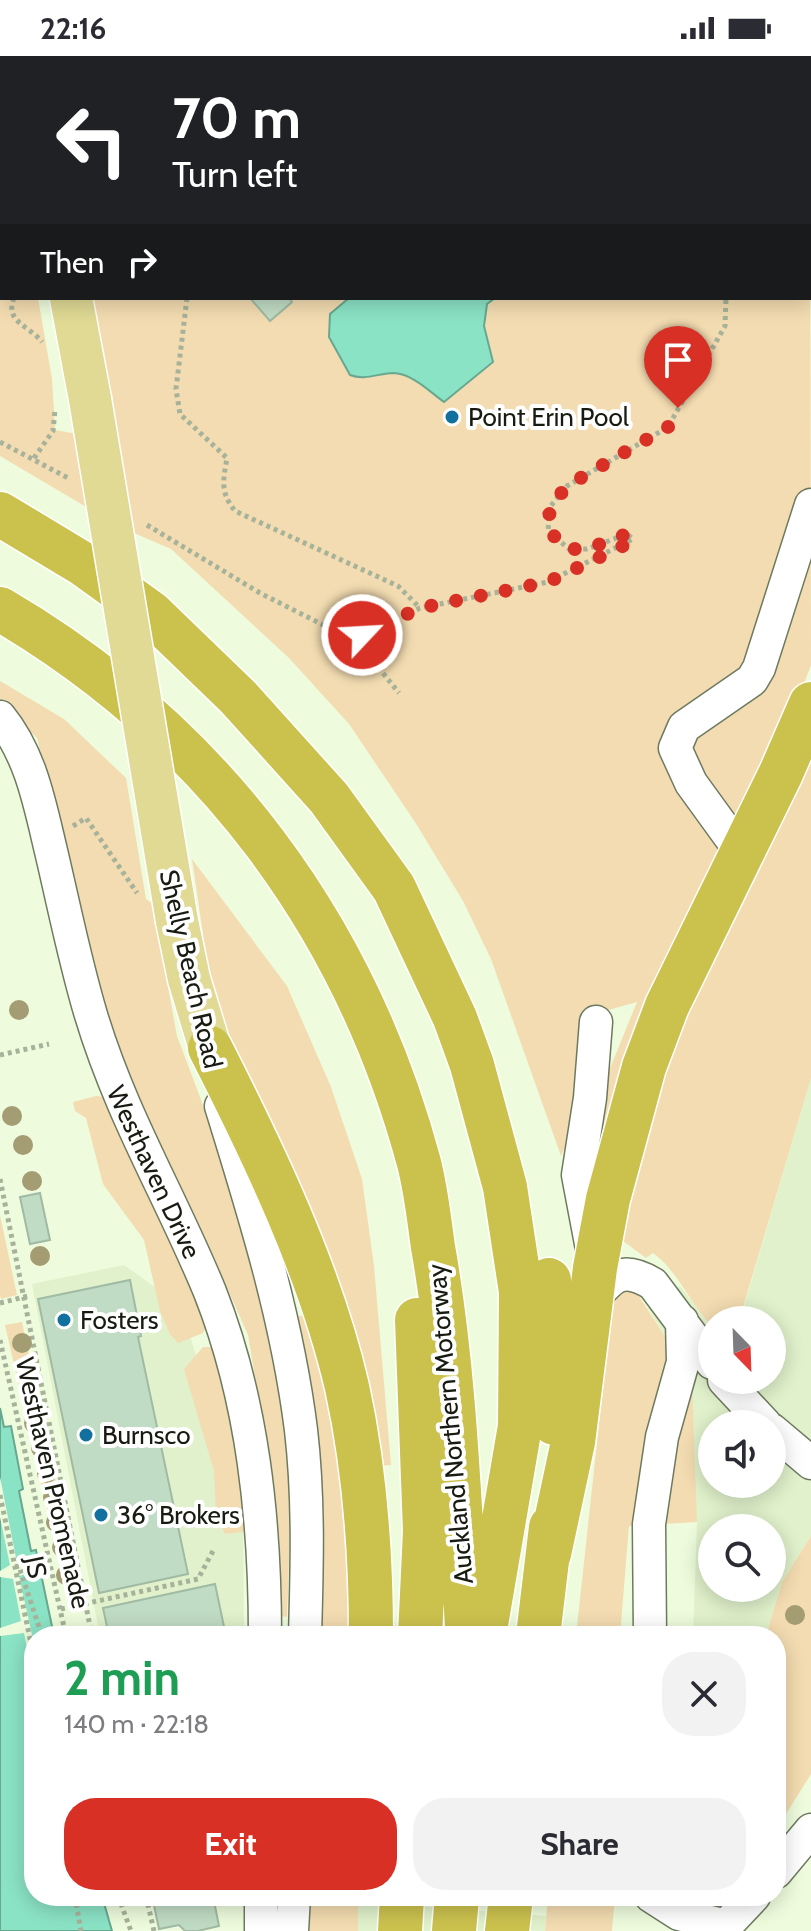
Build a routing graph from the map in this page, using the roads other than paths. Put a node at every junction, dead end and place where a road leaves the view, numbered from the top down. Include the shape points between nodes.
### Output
1 (71, 300) edge
2 (811, 505) edge
3 (0, 514) edge
4 (0, 609) edge
5 (811, 704) edge
6 (0, 717) edge
7 (741, 852) junction
8 (596, 1022) dead end
9 (210, 1048) junction
10 (472, 1065) junction
11 (419, 1165) junction
12 (593, 1285) junction
13 (682, 1321) junction
14 (698, 1344) edge
15 (738, 1394) edge
16 (752, 1410) edge
17 (786, 1442) edge
18 (811, 1463) edge
19 (549, 1554) junction
20 (265, 1626) edge
21 (305, 1626) edge
22 (370, 1626) edge
23 (420, 1626) edge
24 (467, 1626) edge
25 (486, 1626) edge
26 (539, 1626) edge
27 (650, 1626) edge
28 (811, 1830) edge
29 (786, 1860) edge
30 (261, 1906) edge
31 (293, 1906) edge
32 (393, 1906) edge
33 (667, 1906) edge
34 (745, 1906) edge
35 (724, 1929) edge
36 (261, 1931) edge
37 (292, 1931) edge
38 (371, 1931) edge

1 - 9 main road, Shelly Beach Road, bridge via 72,402 189,979
2 - 7 street via 759,668 752,680 684,727 675,748 691,783
3 - 10 highway, Auckland Northern Motorway via 151,613 238,697 329,798 394,888
4 - 11 highway, Auckland Northern Motorway via 103,677 171,736 236,804 329,940 366,1016
5 - 7 highway
6 - 20 street, Westhaven Drive via 19,744 38,797 111,1080 223,1328 255,1468
7 - 12 highway via 667,1006 644,1067 608,1199
8 - 12 street via 578,1175
9 - 21 street, Shelly Beach Road via 221,1107 254,1209 288,1347 302,1446
9 - 22 highway via 253,1135 331,1329 363,1479
10 - 19 highway, Auckland Northern Motorway via 534,1183 550,1289 555,1469
10 - 25 highway, Auckland Northern Motorway via 505,1187 521,1292 520,1426
11 - 23 highway, Auckland Northern Motorway via 417,1332 425,1531
11 - 24 highway, Auckland Northern Motorway via 443,1305
12 - 13 street via 635,1274 653,1284
12 - 19 highway via 573,1442
13 - 14 street
13 - 27 street via 683,1362 662,1437 649,1524
15 - 16 street
17 - 18 street
19 - 26 highway, Auckland Northern Motorway
28 - 29 street
30 - 36 street
31 - 37 street
32 - 38 highway
33 - 35 street
34 - 35 street

